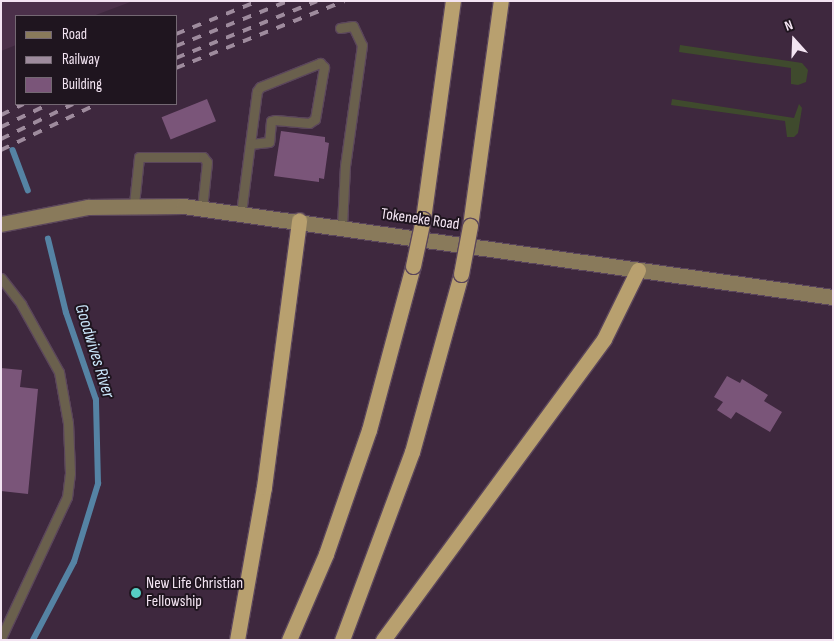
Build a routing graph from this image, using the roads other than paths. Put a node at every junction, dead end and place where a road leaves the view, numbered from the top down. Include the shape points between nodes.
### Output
1 (453, 1) edge
2 (501, 5) edge
3 (340, 28) dead end
4 (250, 144) junction
5 (134, 204) junction
6 (202, 208) junction
7 (241, 212) junction
8 (299, 220) junction
9 (1, 224) edge
10 (342, 226) junction
11 (638, 270) junction
12 (1, 278) edge
13 (833, 297) edge
14 (1, 638) edge
15 (237, 640) edge
16 (289, 640) edge
17 (342, 640) edge
18 (383, 640) edge

1 - 16 highway, bridge via 423,218 413,266 369,430 326,554
2 - 17 highway, bridge via 461,274 412,452
3 - 10 lane via 353,26 362,44 344,166
4 - 4 lane via 260,87 320,63 324,67 315,119 309,123 271,121 269,142
4 - 7 lane
5 - 6 main road, Tokeneke Road
5 - 6 lane via 139,157 203,157 207,162
5 - 9 main road, Tokeneke Road via 58,211
6 - 7 main road, Tokeneke Road
7 - 8 main road, Tokeneke Road
8 - 10 main road, Tokeneke Road
8 - 15 highway via 264,487
10 - 11 main road, Tokeneke Road
11 - 13 main road, Tokeneke Road
11 - 18 highway via 604,339
12 - 14 lane via 21,304 59,372 68,423 70,473 67,497

